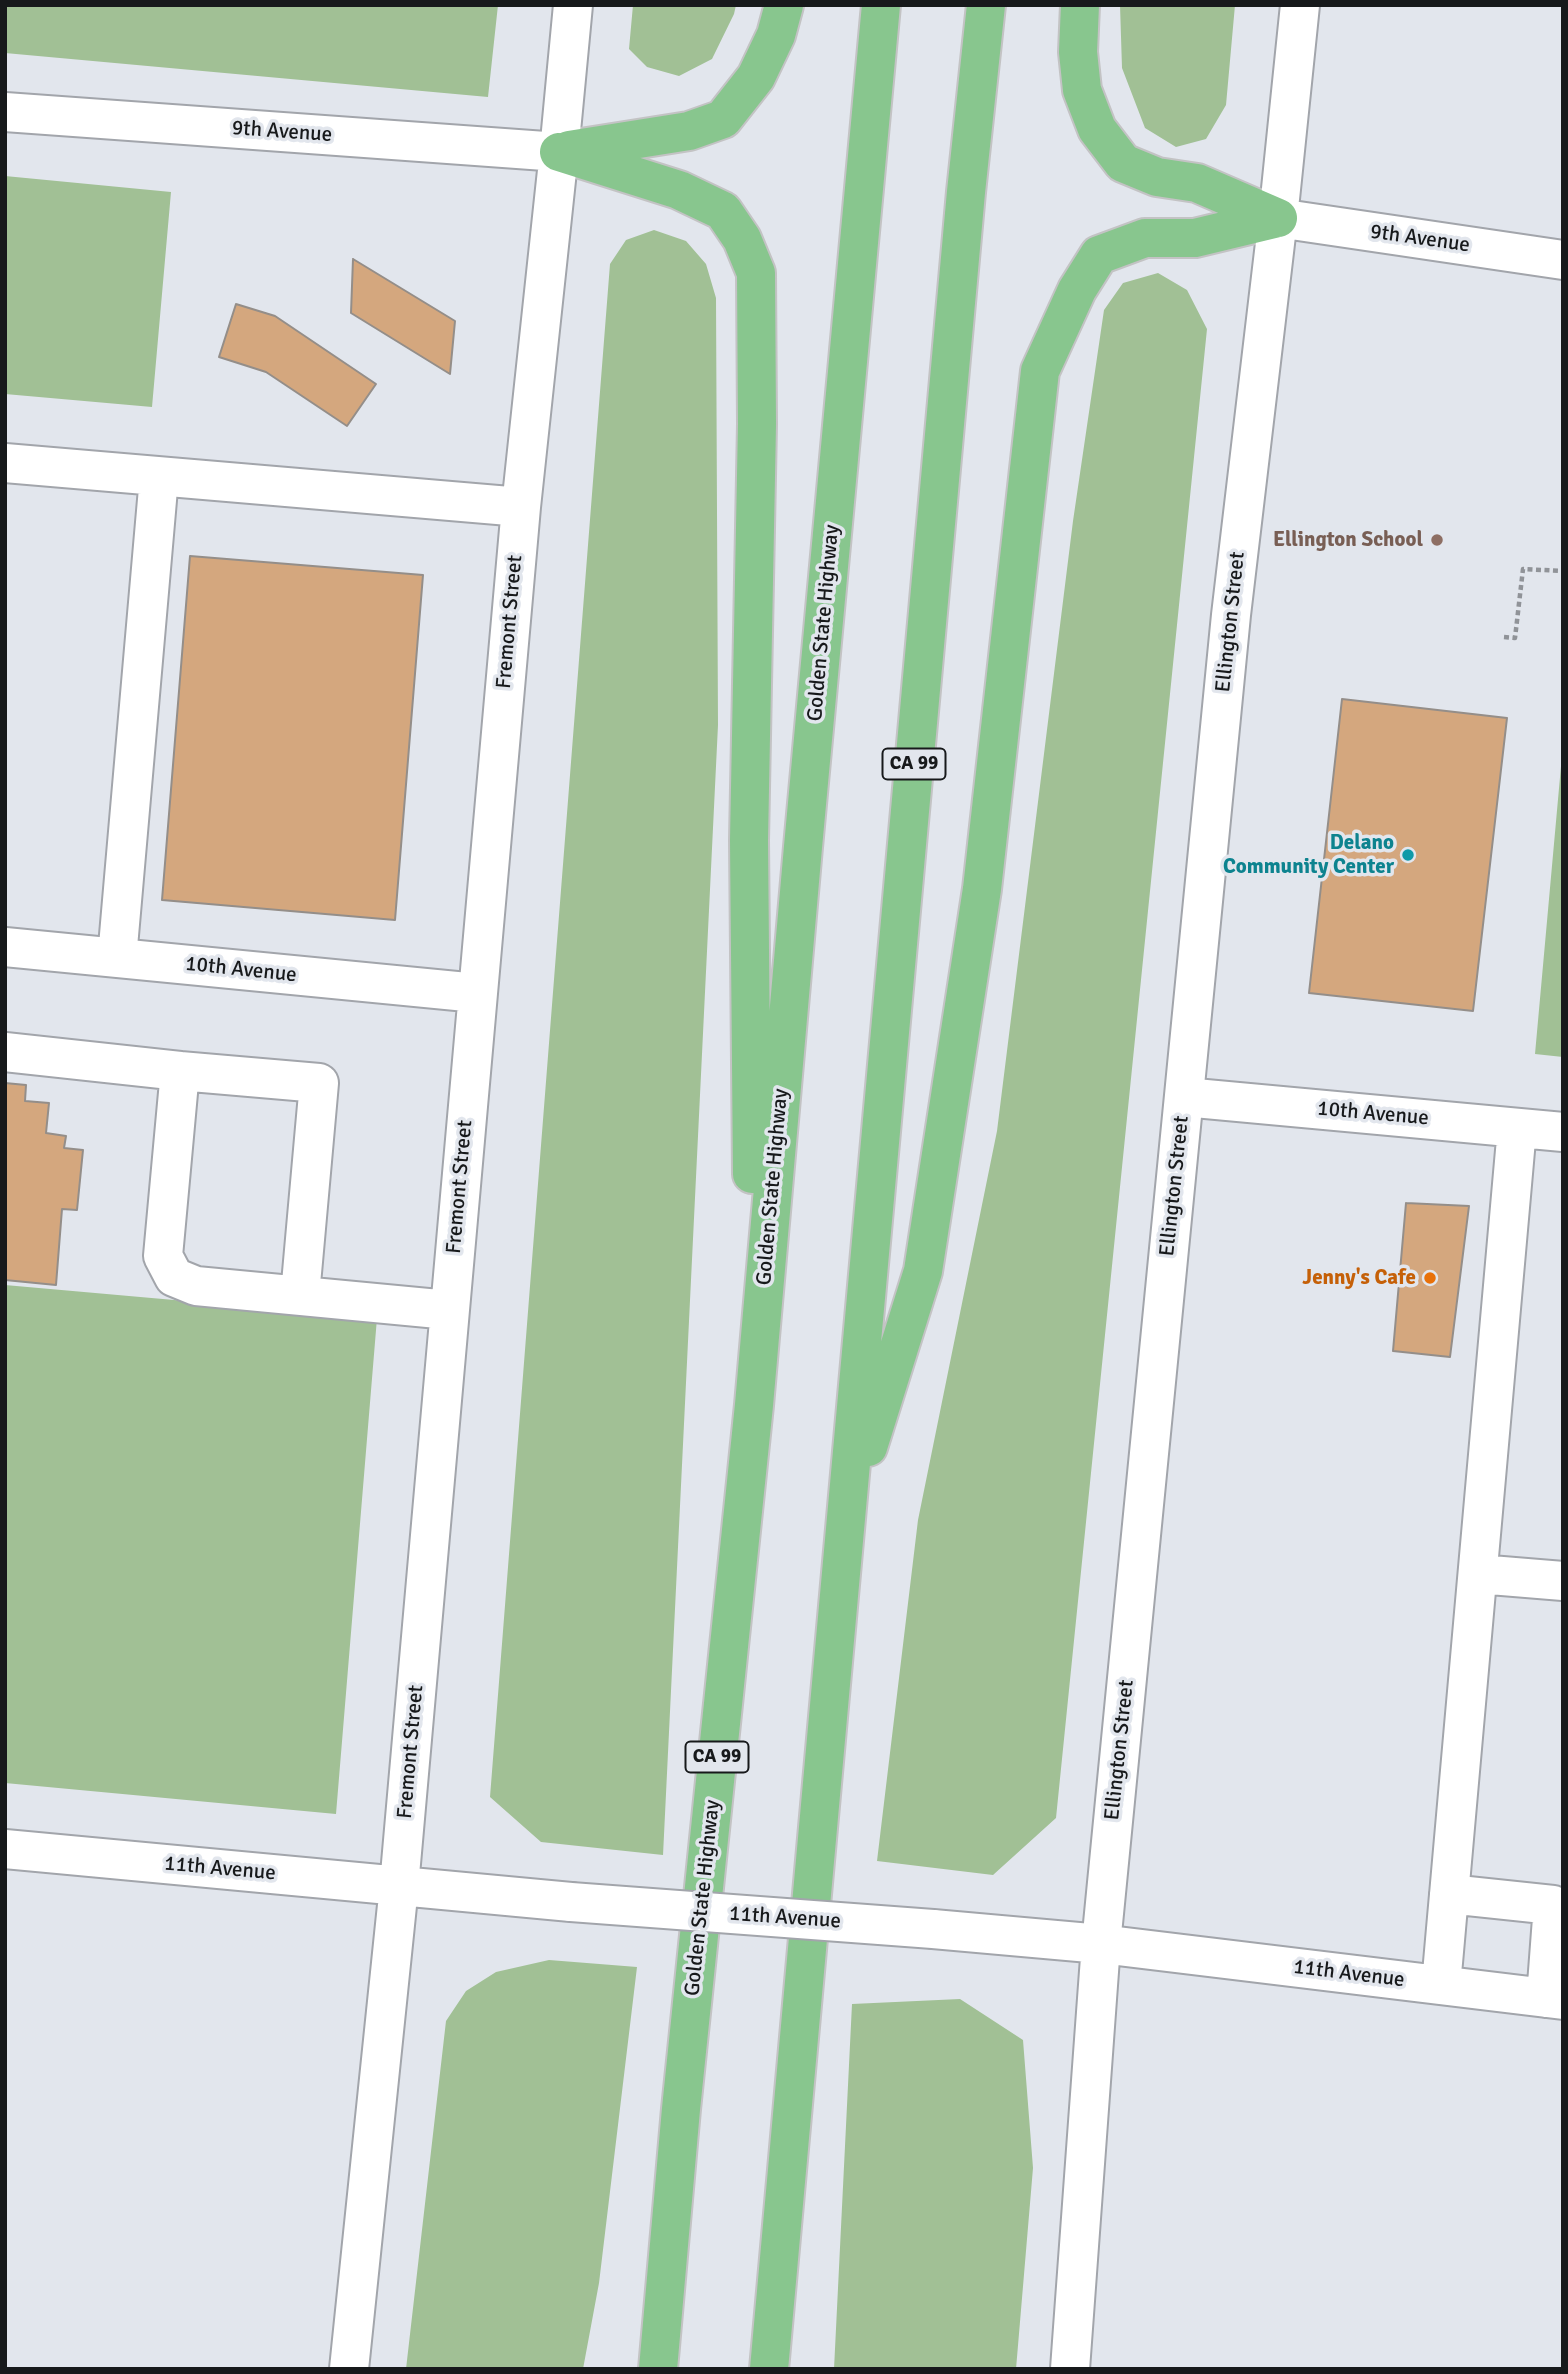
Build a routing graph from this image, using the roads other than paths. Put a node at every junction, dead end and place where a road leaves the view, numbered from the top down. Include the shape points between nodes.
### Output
1 (573, 5) edge
2 (784, 5) edge
3 (881, 5) edge
4 (986, 5) edge
5 (1080, 5) edge
6 (1300, 5) edge
7 (5, 113) edge
8 (559, 152) junction
9 (1278, 218) junction
10 (1563, 260) edge
11 (5, 463) edge
12 (159, 477) junction
13 (521, 507) junction
14 (5, 947) edge
15 (117, 958) junction
16 (477, 993) junction
17 (5, 1052) edge
18 (180, 1070) junction
19 (1184, 1097) junction
20 (1517, 1128) junction
21 (1563, 1132) edge
22 (300, 1296) junction
23 (449, 1310) junction
24 (754, 1405) junction
25 (845, 1523) junction
26 (1478, 1574) junction
27 (1563, 1581) edge
28 (5, 1849) edge
29 (399, 1886) junction
30 (1449, 1894) junction
31 (1101, 1944) junction
32 (1441, 1985) junction
33 (1554, 1999) edge
34 (681, 2109) junction
35 (784, 2210) junction
36 (349, 2369) edge
37 (632, 2369) edge
38 (658, 2369) edge
39 (769, 2369) edge
40 (778, 2369) edge
41 (1070, 2369) edge

1 - 8 street, Fremont Street
2 - 8 highway via 756,77 723,119 689,131
3 - 24 highway, Golden State Highway / CA 99
4 - 25 highway, CA 99
5 - 9 highway via 1082,90 1097,129 1123,163 1157,177 1197,183
6 - 9 street, Ellington Street
7 - 8 street, 9th Avenue
8 - 13 street, Fremont Street
8 - 24 highway via 679,190 723,211 757,273 749,840
9 - 10 street, 9th Avenue
9 - 19 street, Ellington Street via 1231,615
9 - 25 highway via 1195,238 1145,238 1100,256 1077,290 1040,371 982,889 923,1271
11 - 12 street
12 - 13 street
12 - 15 street
13 - 16 street, Fremont Street
14 - 15 street, 10th Avenue
15 - 16 street, 10th Avenue
16 - 23 street, Fremont Street
17 - 18 street
18 - 22 street via 163,1256 174,1277 196,1286
18 - 22 street via 319,1083
19 - 20 street, 10th Avenue
19 - 31 street, Ellington Street
20 - 21 street, 10th Avenue
20 - 26 street
22 - 23 street
23 - 29 street, Fremont Street
24 - 34 highway, Golden State Highway / CA 99
25 - 35 highway, CA 99
26 - 27 street
26 - 30 street
28 - 29 street, 11th Avenue
29 - 31 street, 11th Avenue, bridge
29 - 36 street, Fremont Street
30 - 32 street
30 - 33 street via 1553,1905
31 - 32 street, 11th Avenue
31 - 41 street, Ellington Street
32 - 33 street, 11th Avenue
34 - 37 highway
34 - 38 highway, Golden State Highway / CA 99
35 - 39 highway, CA 99
35 - 40 highway

